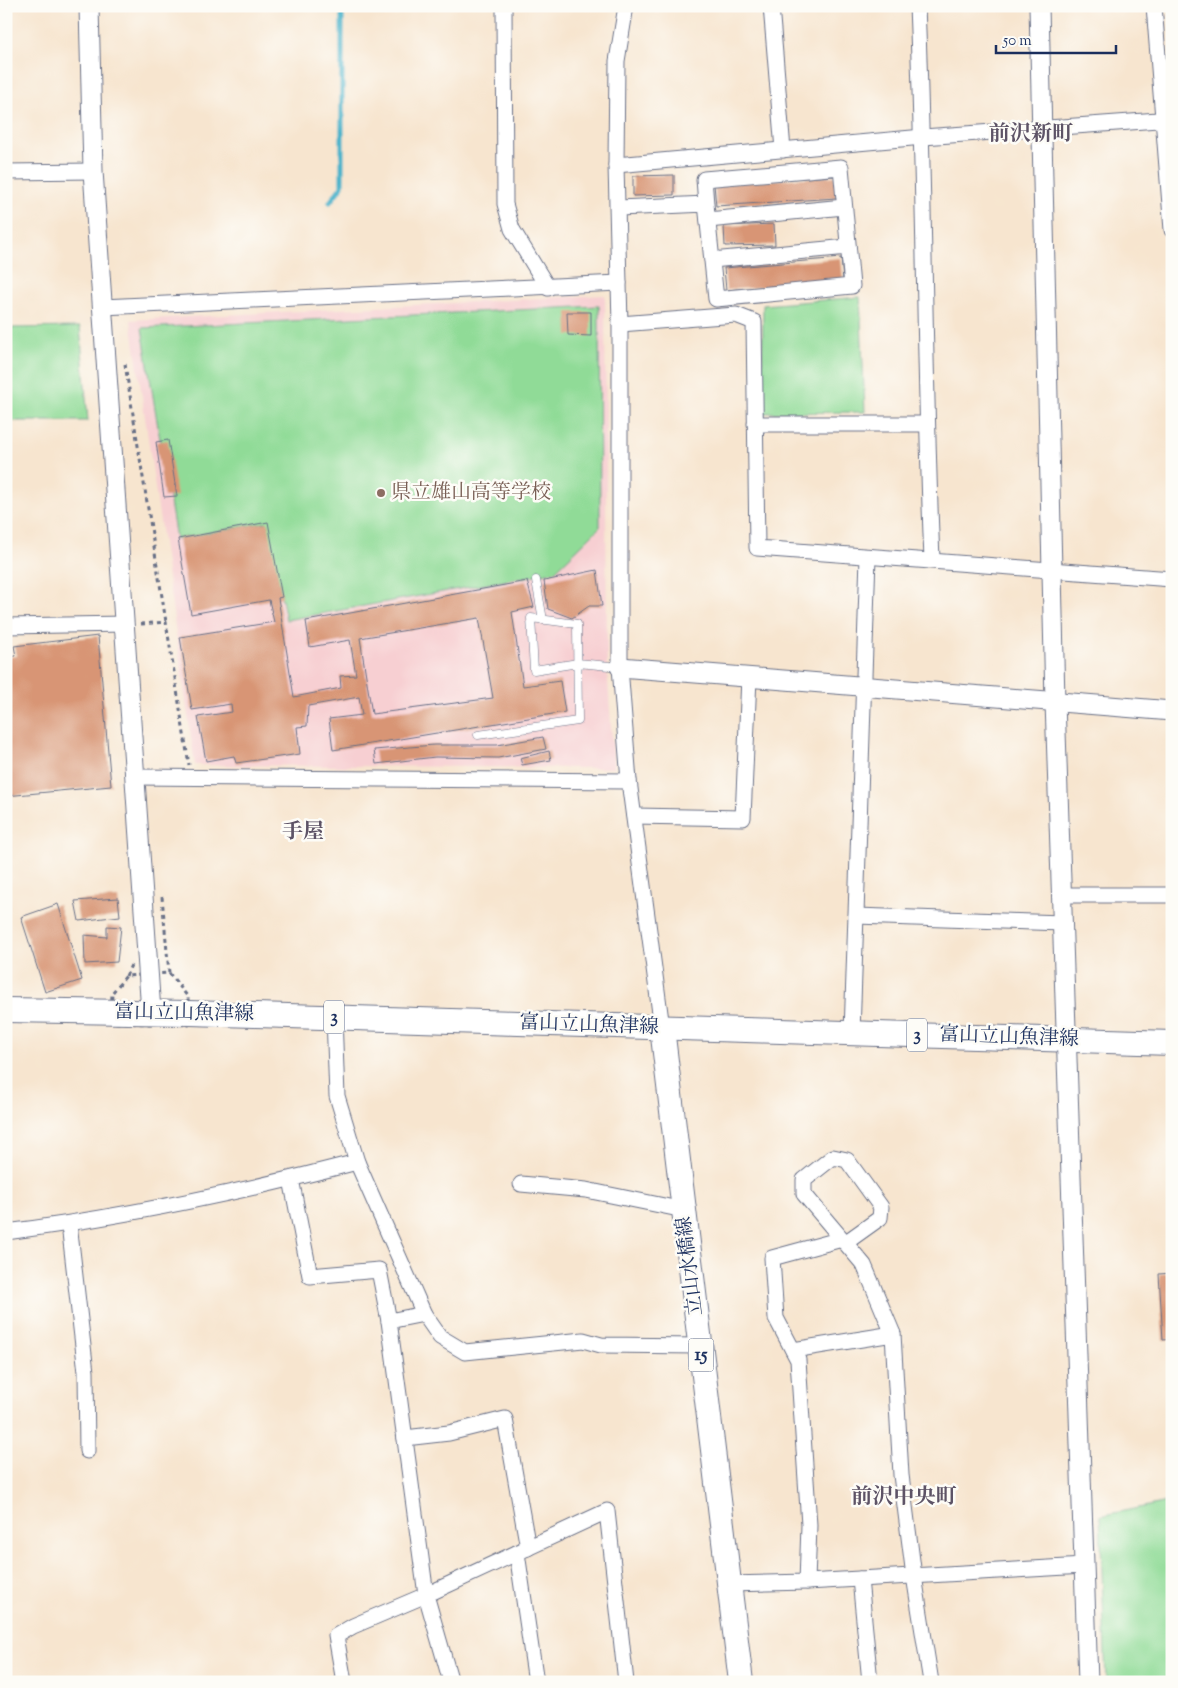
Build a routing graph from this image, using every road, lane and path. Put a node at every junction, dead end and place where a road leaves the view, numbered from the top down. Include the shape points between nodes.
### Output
1 (89, 6) edge
2 (504, 6) edge
3 (626, 6) edge
4 (771, 6) edge
5 (917, 6) edge
6 (1039, 6) edge
7 (1154, 6) edge
8 (1167, 119) edge
9 (1043, 130) junction
10 (923, 138) junction
11 (782, 150) junction
12 (616, 165) junction
13 (93, 171) junction
14 (6, 172) edge
15 (706, 204) junction
16 (844, 207) junction
17 (618, 208) junction
18 (708, 220) junction
19 (1172, 230) edge
20 (848, 247) junction
21 (712, 260) junction
22 (619, 283) junction
23 (548, 288) junction
24 (102, 307) junction
25 (620, 324) junction
26 (125, 362) dead end
27 (755, 424) junction
28 (926, 424) junction
29 (868, 557) junction
30 (932, 559) junction
31 (1053, 569) junction
32 (1172, 579) edge
33 (536, 580) dead end
34 (543, 620) junction
35 (166, 622) junction
36 (132, 624) junction
37 (6, 626) edge
38 (578, 663) junction
39 (620, 668) junction
40 (749, 677) junction
41 (863, 687) junction
42 (1055, 702) junction
43 (1172, 711) edge
44 (478, 735) dead end
45 (134, 777) junction
46 (191, 778) junction
47 (629, 781) junction
48 (634, 816) junction
49 (1062, 894) junction
50 (1172, 895) edge
51 (856, 916) junction
52 (1063, 923) junction
53 (6, 1010) edge
54 (151, 1012) junction
55 (334, 1017) junction
56 (662, 1028) junction
57 (852, 1032) junction
58 (1066, 1039) junction
59 (1172, 1043) edge
60 (357, 1162) junction
61 (290, 1179) junction
62 (521, 1184) dead end
63 (684, 1210) junction
64 (69, 1224) junction
65 (6, 1232) edge
66 (844, 1241) junction
67 (424, 1314) junction
68 (389, 1321) junction
69 (893, 1334) junction
70 (700, 1346) junction
71 (793, 1350) junction
72 (405, 1438) junction
73 (88, 1451) dead end
74 (522, 1551) junction
75 (1084, 1566) junction
76 (914, 1576) junction
77 (860, 1579) junction
78 (807, 1582) junction
79 (729, 1584) junction
80 (426, 1595) junction
81 (344, 1682) edge
82 (451, 1682) edge
83 (536, 1682) edge
84 (626, 1682) edge
85 (740, 1682) edge
86 (870, 1682) edge
87 (931, 1682) edge
88 (1088, 1682) edge

1 - 13 street
2 - 23 street via 505,204 512,229
3 - 12 street via 618,61
4 - 11 street
5 - 10 street
6 - 9 street
7 - 8 street
8 - 9 street
8 - 19 street
9 - 10 street
9 - 31 street
10 - 11 street
10 - 28 street
11 - 12 street
12 - 17 street
13 - 14 street
13 - 24 street
15 - 16 street via 704,178 840,167
15 - 17 street
15 - 18 street
16 - 18 street
16 - 20 street
17 - 22 street
18 - 21 street
20 - 21 street
20 - 21 street via 852,286 716,299
22 - 23 street
22 - 25 street
23 - 24 street
24 - 36 street
25 - 27 street via 736,315 754,322
25 - 39 street
26 - 35 path
27 - 28 street
27 - 29 street via 758,548
28 - 30 street
29 - 30 street
29 - 41 street
30 - 31 street
31 - 32 street
31 - 42 street
33 - 34 lane
34 - 38 lane via 577,624
34 - 38 lane via 531,618 534,670
35 - 36 path
35 - 46 path
36 - 37 street
36 - 45 street
38 - 39 lane
38 - 44 lane via 578,721
39 - 40 street
39 - 47 street
40 - 41 street
40 - 48 street via 744,818
41 - 42 street
41 - 51 street
42 - 43 street
42 - 49 street
45 - 46 street
45 - 54 street
46 - 47 street
47 - 48 street
48 - 56 street
49 - 50 street
49 - 52 street
51 - 52 street
51 - 57 street
52 - 58 street
53 - 54 main road, 富山立山魚津線 / 3
54 - 55 main road, 富山立山魚津線 / 3
55 - 56 main road, 富山立山魚津線 / 3
55 - 60 street via 337,1096
56 - 57 main road, 富山立山魚津線 / 3
56 - 63 main road, 立山水橋線 / 15
57 - 58 main road, 富山立山魚津線 / 3
58 - 59 main road, 富山立山魚津線 / 3
58 - 75 street
60 - 61 street
60 - 67 street
61 - 64 street
61 - 68 street via 310,1276 379,1270
62 - 63 street via 586,1190
63 - 70 main road, 立山水橋線 / 15
64 - 65 street
64 - 73 street via 86,1372
66 - 66 street via 804,1194 804,1180 833,1157 847,1160 881,1207 880,1218
66 - 69 street via 864,1265
66 - 71 street via 772,1258 776,1318
67 - 68 street
67 - 70 street via 440,1337 466,1352 583,1340 601,1345
68 - 72 street
69 - 71 street
69 - 76 street via 901,1475
70 - 79 main road, 立山水橋線 / 15
71 - 78 street via 798,1360 809,1525
72 - 74 street via 449,1433 505,1419
72 - 80 street
74 - 80 street
74 - 83 street
74 - 84 street via 607,1511
75 - 76 street
75 - 88 street
76 - 77 street
76 - 87 street
77 - 78 street
77 - 86 street
78 - 79 street
79 - 85 main road, 立山水橋線 / 15
80 - 81 street via 336,1636
80 - 82 street

